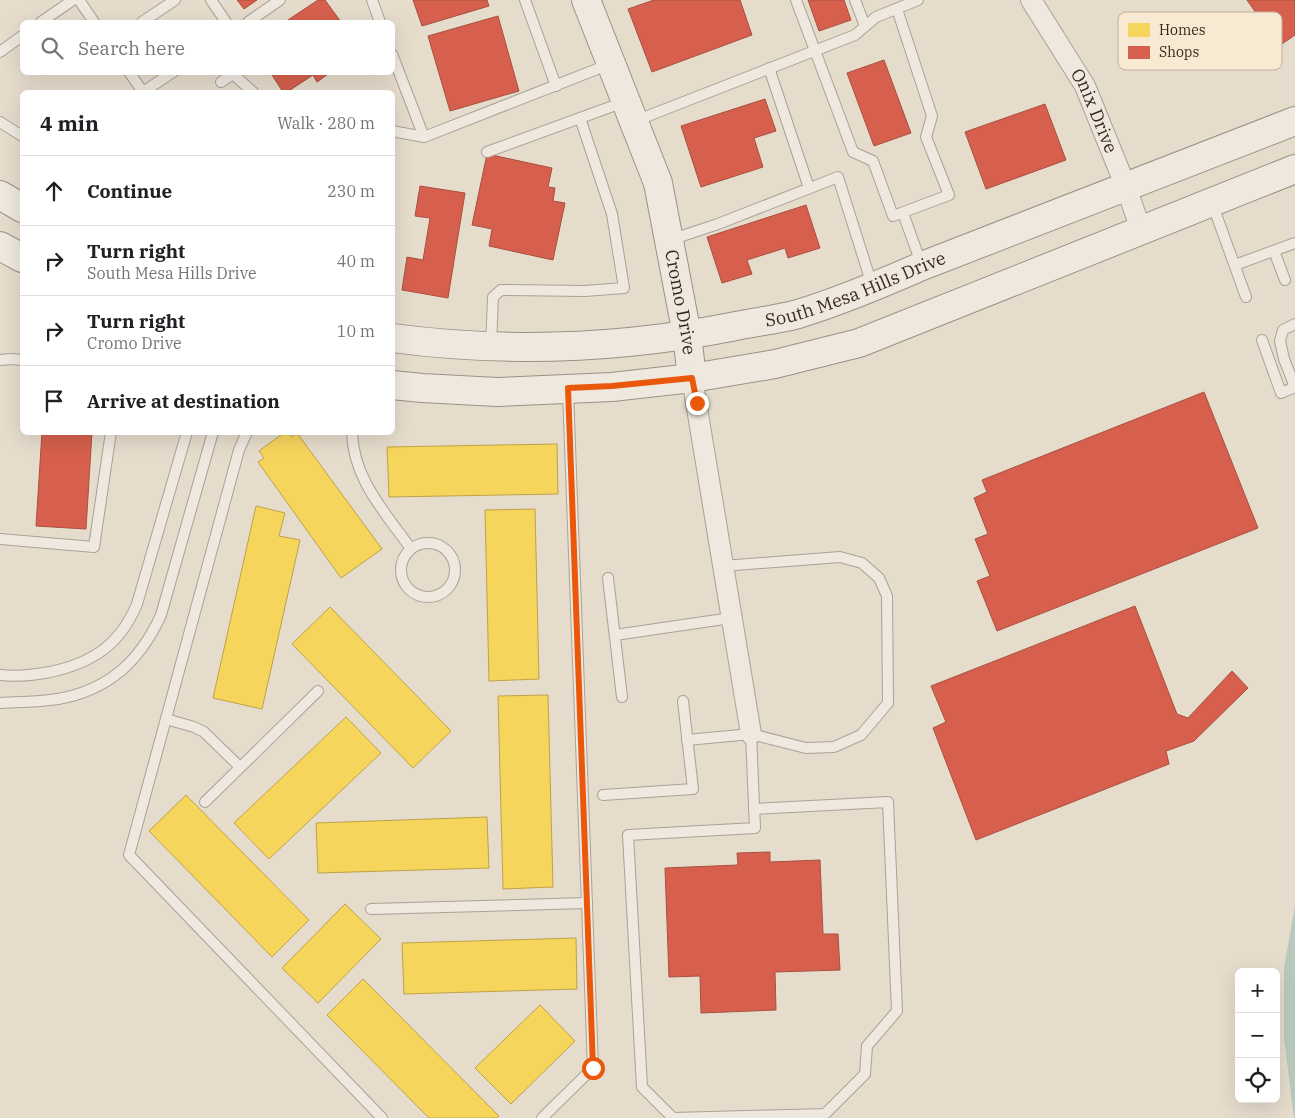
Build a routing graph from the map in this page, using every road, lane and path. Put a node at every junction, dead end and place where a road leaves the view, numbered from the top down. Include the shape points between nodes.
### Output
1 (73, 0) edge
2 (79, 0) edge
3 (175, 0) edge
4 (210, 0) edge
5 (280, 0) edge
6 (372, 0) edge
7 (525, 0) edge
8 (586, 0) edge
9 (796, 0) edge
10 (855, 0) edge
11 (918, 0) edge
12 (1031, 0) edge
13 (897, 9) junction
14 (44, 20) edge
15 (93, 20) edge
16 (145, 20) edge
17 (225, 20) edge
18 (251, 20) edge
19 (379, 20) edge
20 (865, 26) junction
21 (20, 37) edge
22 (815, 51) junction
23 (0, 52) edge
24 (395, 62) edge
25 (611, 64) junction
26 (769, 68) junction
27 (131, 75) edge
28 (168, 75) edge
29 (232, 75) edge
30 (234, 75) edge
31 (221, 82) dead end
32 (556, 86) junction
33 (142, 90) edge
34 (146, 90) edge
35 (251, 90) edge
36 (630, 111) junction
37 (580, 118) junction
38 (1295, 121) edge
39 (0, 122) edge
40 (395, 132) edge
41 (20, 135) edge
42 (424, 137) junction
43 (487, 152) dead end
44 (1295, 170) edge
45 (1126, 187) junction
46 (809, 188) junction
47 (0, 195) edge
48 (1211, 202) junction
49 (20, 207) edge
50 (903, 213) junction
51 (1141, 230) junction
52 (668, 240) junction
53 (1295, 243) edge
54 (0, 246) edge
55 (1274, 251) junction
56 (20, 257) edge
57 (1234, 265) junction
58 (922, 266) junction
59 (1285, 280) dead end
60 (873, 288) junction
61 (1246, 297) dead end
62 (1295, 324) edge
63 (687, 335) junction
64 (395, 338) edge
65 (1262, 340) dead end
66 (491, 347) junction
67 (0, 360) edge
68 (20, 360) edge
69 (692, 378) junction
70 (395, 385) edge
71 (568, 388) junction
72 (1295, 388) edge
73 (111, 435) edge
74 (186, 435) edge
75 (212, 435) edge
76 (246, 435) edge
77 (352, 435) edge
78 (0, 540) edge
79 (411, 549) junction
80 (723, 566) junction
81 (608, 578) dead end
82 (732, 618) junction
83 (615, 635) junction
84 (0, 675) edge
85 (318, 691) dead end
86 (622, 697) dead end
87 (683, 701) dead end
88 (0, 702) edge
89 (166, 719) junction
90 (750, 734) junction
91 (687, 740) junction
92 (240, 767) junction
93 (603, 795) dead end
94 (205, 802) dead end
95 (754, 809) junction
96 (587, 903) junction
97 (371, 909) dead end
98 (758, 1117) edge
99 (382, 1118) edge
100 (542, 1118) edge
101 (673, 1118) edge

1 - 14 lane
2 - 15 lane
3 - 16 lane
4 - 17 lane
5 - 18 lane
6 - 19 lane
7 - 32 lane
8 - 25 street, Cromo Drive
9 - 22 lane
10 - 20 lane
11 - 13 lane
12 - 45 street, Onix Drive via 1085,86
13 - 20 lane via 876,17
13 - 50 lane via 932,116 926,137 949,195
20 - 22 lane via 855,34
21 - 23 lane
22 - 26 lane
22 - 50 lane via 853,152 873,161 893,216
24 - 42 lane
25 - 32 lane
25 - 36 street, Cromo Drive
26 - 36 lane
26 - 46 lane
27 - 33 lane
28 - 34 lane
29 - 31 lane
30 - 35 lane
32 - 42 lane
36 - 37 lane
36 - 52 street, Cromo Drive via 658,183
37 - 43 lane
37 - 66 lane via 612,214 624,288 501,290 493,296
38 - 45 street, South Mesa Hills Drive
39 - 41 lane
40 - 42 lane
44 - 48 street
45 - 51 street, Onix Drive
45 - 58 street, South Mesa Hills Drive
46 - 52 lane
46 - 60 lane via 838,177
47 - 49 street
48 - 51 street
48 - 57 lane
50 - 58 lane
51 - 69 street via 859,343 775,364
52 - 63 street, Cromo Drive
53 - 55 lane
54 - 56 street
55 - 57 lane
55 - 59 lane
57 - 61 lane
58 - 60 street, South Mesa Hills Drive
60 - 63 street, South Mesa Hills Drive via 797,314
62 - 72 lane via 1283,330 1280,341
63 - 66 street, South Mesa Hills Drive via 582,346
63 - 69 street, Cromo Drive
64 - 66 street, South Mesa Hills Drive
65 - 72 lane via 1280,393
67 - 68 lane
69 - 71 street
69 - 80 street, Cromo Drive
70 - 71 street via 496,392
71 - 96 lane
73 - 78 lane via 94,546
74 - 84 lane via 137,604 124,630 102,651 75,666 39,674
75 - 88 lane via 161,615 134,659 114,676 87,691 56,700
76 - 89 lane
77 - 79 lane via 361,477
79 - 79 lane via 405,555 401,572 407,588 430,597 446,591 455,575 452,556 438,544 419,544
80 - 82 street, Cromo Drive
80 - 90 lane via 840,557 862,563 879,578 887,596 888,703 861,735 834,747 806,748
81 - 83 lane
82 - 83 lane
82 - 90 street, Cromo Drive
83 - 86 lane
85 - 92 lane
87 - 91 lane
89 - 92 lane via 204,732
89 - 99 lane via 129,855
90 - 91 lane
90 - 95 lane
91 - 93 lane via 693,789
92 - 94 lane
95 - 98 lane via 888,802 897,1011 867,1046 865,1074 825,1114
95 - 101 lane via 755,828 628,835 642,1087
96 - 97 lane
96 - 100 lane via 593,1068
98 - 101 lane

